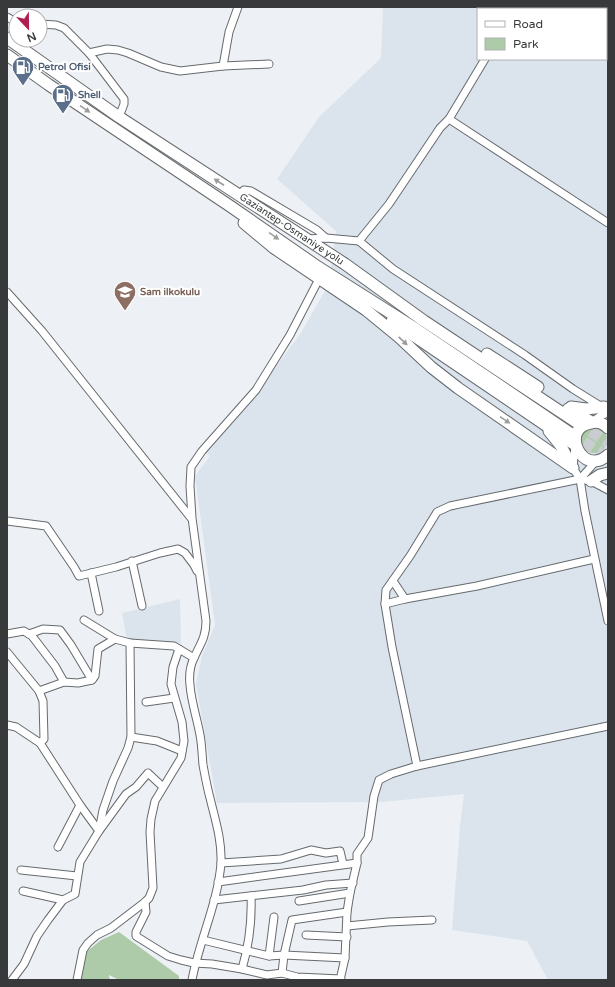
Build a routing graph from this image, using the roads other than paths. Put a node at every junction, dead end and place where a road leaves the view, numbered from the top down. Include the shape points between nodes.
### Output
1 (238, 7) edge
2 (48, 24) edge
3 (7, 38) edge
4 (90, 53) junction
5 (7, 55) edge
6 (484, 60) edge
7 (269, 64) dead end
8 (224, 66) junction
9 (119, 117) junction
10 (449, 119) junction
11 (238, 194) junction
12 (230, 206) junction
13 (608, 223) edge
14 (326, 238) junction
15 (307, 239) junction
16 (360, 242) junction
17 (345, 264) junction
18 (319, 279) junction
19 (340, 280) junction
20 (7, 292) edge
21 (562, 404) junction
22 (607, 410) edge
23 (576, 422) tunnel mouth
24 (592, 422) junction
25 (544, 424) junction
26 (608, 428) edge
27 (570, 432) tunnel mouth
28 (575, 445) junction
29 (608, 455) edge
30 (597, 460) junction
31 (608, 467) edge
32 (573, 468) junction
33 (608, 473) edge
34 (586, 480) junction
35 (608, 490) edge
36 (192, 518) junction
37 (7, 521) edge
38 (594, 559) junction
39 (132, 561) junction
40 (91, 573) junction
41 (201, 581) junction
42 (393, 581) junction
43 (405, 599) junction
44 (385, 604) junction
45 (142, 606) dead end
46 (99, 611) dead end
47 (84, 620) dead end
48 (608, 621) edge
49 (7, 634) edge
50 (29, 634) junction
51 (115, 639) junction
52 (130, 643) junction
53 (179, 649) junction
54 (7, 652) edge
55 (194, 658) junction
56 (92, 680) junction
57 (64, 682) junction
58 (39, 691) junction
59 (174, 698) junction
60 (146, 702) dead end
61 (7, 725) edge
62 (608, 726) edge
63 (131, 737) junction
64 (40, 743) junction
65 (182, 751) junction
66 (418, 766) junction
67 (163, 786) junction
68 (80, 805) junction
69 (98, 832) junction
70 (58, 846) dead end
71 (357, 862) junction
72 (221, 863) junction
73 (343, 864) junction
74 (21, 870) dead end
75 (77, 876) junction
76 (218, 882) junction
77 (353, 883) junction
78 (23, 891) dead end
79 (350, 893) junction
80 (251, 896) junction
81 (63, 900) junction
82 (214, 900) junction
83 (145, 902) junction
84 (299, 902) dead end
85 (347, 912) junction
86 (274, 917) dead end
87 (432, 920) dead end
88 (347, 926) junction
89 (306, 935) dead end
90 (347, 937) junction
91 (203, 940) junction
92 (247, 951) junction
93 (284, 955) junction
94 (269, 956) junction
95 (345, 958) junction
96 (194, 963) junction
97 (242, 969) junction
98 (282, 973) junction
99 (340, 979) edge
100 (12, 980) edge
101 (77, 980) edge
102 (192, 980) edge

1 - 8 street via 229,32
2 - 4 street via 64,28
3 - 9 highway, Gaziantep-Osmaniye yolu
4 - 8 street via 107,49 118,50 161,67 180,71
4 - 9 street via 124,99
5 -> 12 highway, Gaziantep-Osmaniye yolu
6 - 10 street
7 - 8 street
11 -> 9 highway, Gaziantep-Osmaniye yolu
10 - 13 street
10 - 16 street via 440,128
11 - 14 street via 244,190 251,191
11 - 15 highway, Gaziantep-Osmaniye yolu
12 - 18 highway via 242,222
12 -> 19 highway, Gaziantep-Osmaniye yolu
14 - 15 street
14 - 16 street
15 - 17 highway, Gaziantep-Osmaniye yolu
16 - 22 street via 393,269
17 - 21 highway via 372,278
17 - 23 highway, Gaziantep-Osmaniye yolu via 424,321
18 -> 32 highway via 375,317 458,388
18 - 36 street via 290,335 256,390 191,467
19 - 25 highway via 360,299
19 - 27 highway, Gaziantep-Osmaniye yolu
20 - 36 street via 42,331
21 - 22 highway
21 - 24 highway
22 - 24 street
24 - 26 highway via 602,423
24 - 28 highway via 579,430
25 - 28 highway
25 - 32 highway via 561,446
28 - 30 highway via 581,456
28 - 32 street
29 - 30 highway
30 - 31 highway
30 - 34 street
32 - 34 street
33 - 34 highway
34 - 35 street
34 - 38 street
34 - 42 street via 450,506 437,512
36 - 41 street
37 - 40 street via 46,526 79,576
38 - 43 street via 477,586
38 - 48 street
39 - 40 street
39 - 41 street via 178,549 186,553 194,564
39 - 45 street
40 - 46 street
41 - 55 street via 206,631
42 - 43 street
42 - 44 street via 386,590
43 - 44 street
44 - 66 street
47 - 51 street
49 - 50 street via 24,631
50 - 56 street via 43,629 60,630
50 - 57 street via 55,666
51 - 52 street
51 - 56 street via 98,649 96,676
52 - 53 street via 174,646
52 - 63 street
53 - 55 street
53 - 59 street via 171,684
54 - 58 street
55 - 72 street via 190,686 201,737 205,775 221,846
56 - 57 street
57 - 58 street
58 - 64 street via 43,702 44,739
59 - 60 street
59 - 65 street via 182,722
61 - 64 street via 16,727
62 - 66 street
63 - 65 street via 157,741
63 - 69 street via 103,810
64 - 68 street
65 - 67 street via 181,758
66 - 71 street via 379,780 368,838 358,854
67 - 69 street via 148,773 126,794
67 - 83 street via 155,801 151,819 153,888
68 - 69 street
68 - 70 street
69 - 75 street via 80,862
71 - 73 street
71 - 77 street
72 - 73 street via 281,859 311,850 326,853 340,851
72 - 76 street
73 - 76 street
74 - 75 street
75 - 81 street via 75,894
76 - 82 street
77 - 79 street
77 - 80 street
78 - 81 street
79 - 84 street
79 - 85 street
80 - 82 street
80 - 92 street via 252,914
81 - 100 street via 37,936 24,964
82 - 91 street
83 - 96 street via 146,912 136,936 173,958
83 - 101 street via 88,943 83,950
85 - 88 street
85 - 93 street via 292,920
86 - 94 street
87 - 88 street
88 - 90 street
89 - 90 street
90 - 95 street
91 - 92 street
91 - 96 street
92 - 94 street
92 - 97 street
93 - 94 street
93 - 95 street
93 - 98 street
95 - 99 street
96 - 97 street
96 - 102 street
97 - 98 street via 267,975
98 - 99 street via 297,977

